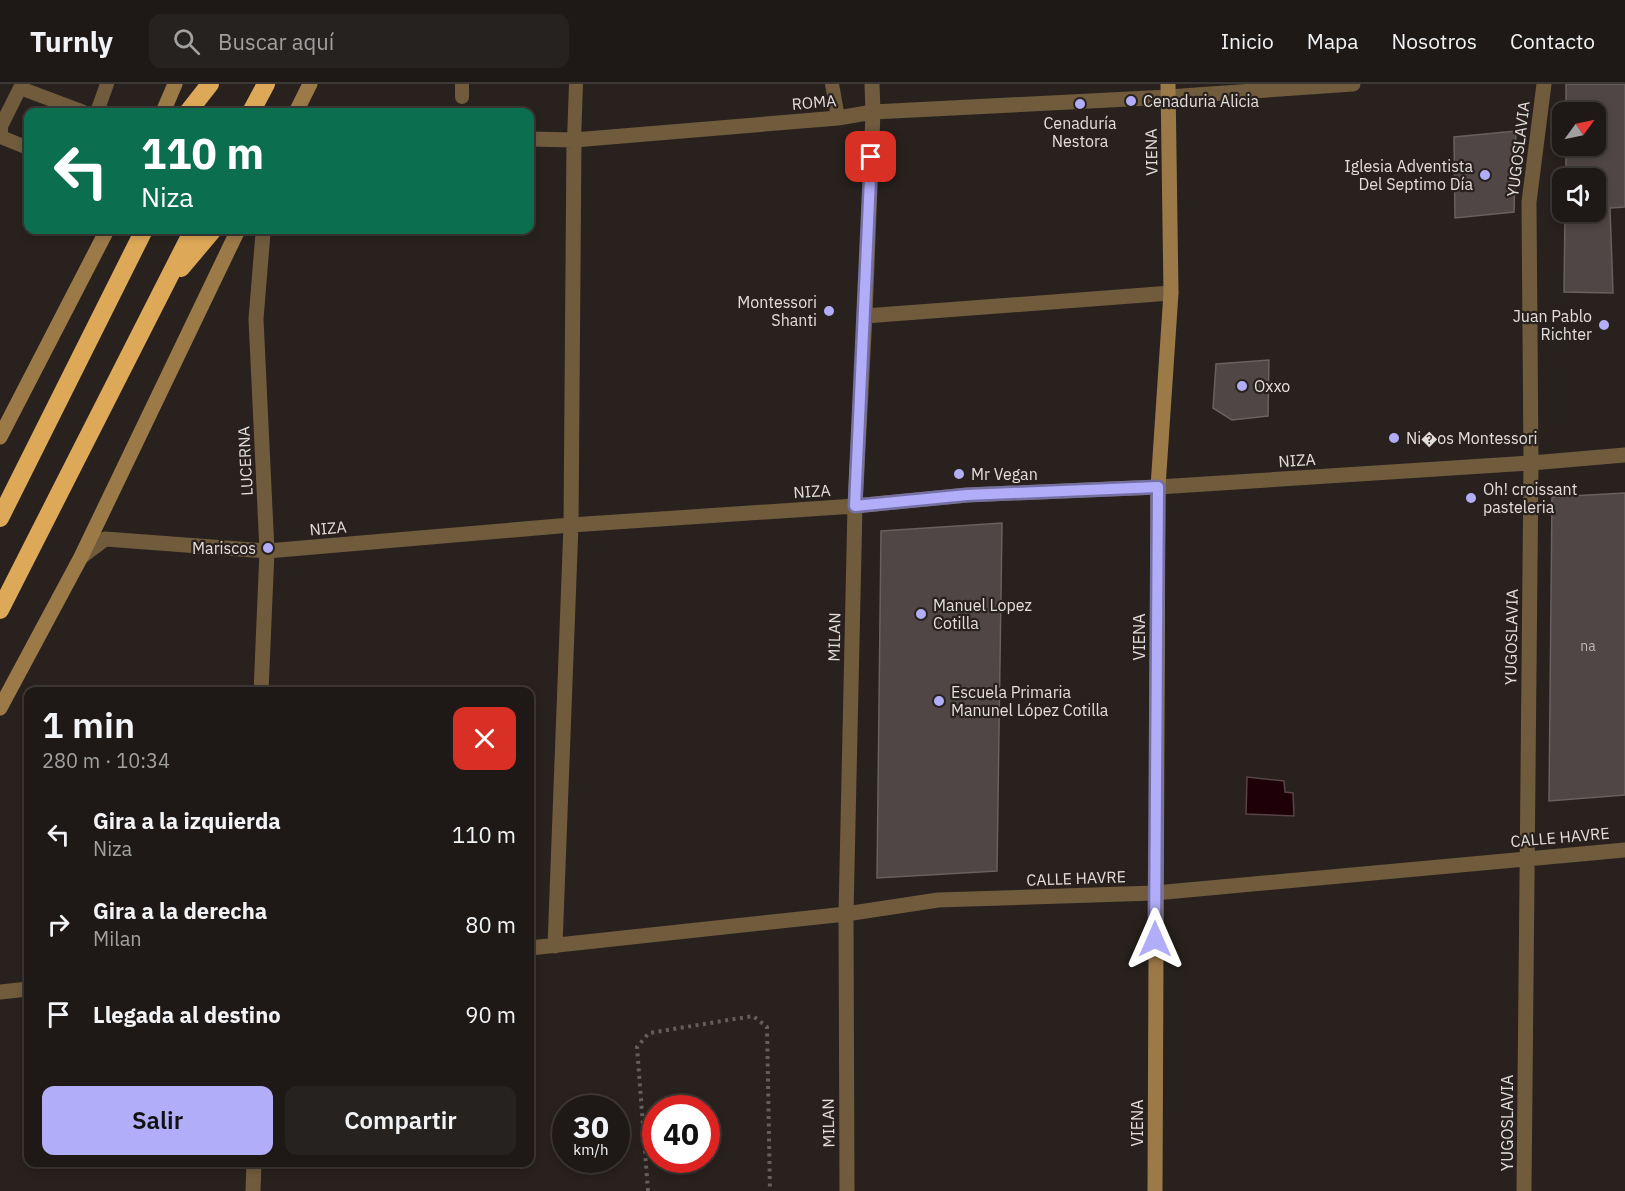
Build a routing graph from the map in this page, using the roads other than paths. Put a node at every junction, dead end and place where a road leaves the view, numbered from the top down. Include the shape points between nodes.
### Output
1 (107, 84) edge
2 (175, 84) edge
3 (210, 84) edge
4 (218, 84) edge
5 (266, 84) edge
6 (310, 84) edge
7 (576, 84) edge
8 (832, 84) edge
9 (872, 84) edge
10 (1353, 84) edge
11 (1544, 84) edge
12 (21, 86) edge
13 (1168, 90) edge
14 (74, 108) edge
15 (98, 108) edge
16 (165, 108) edge
17 (191, 108) edge
18 (205, 108) edge
19 (253, 108) edge
20 (298, 108) edge
21 (873, 112) junction
22 (838, 118) junction
23 (534, 139) edge
24 (574, 140) junction
25 (24, 146) edge
26 (105, 234) edge
27 (142, 234) edge
28 (191, 234) edge
29 (210, 234) edge
30 (236, 234) edge
31 (263, 234) edge
32 (161, 293) junction
33 (1171, 293) junction
34 (865, 316) junction
35 (0, 437) edge
36 (1625, 455) edge
37 (1531, 463) junction
38 (1158, 487) junction
39 (855, 506) junction
40 (0, 518) edge
41 (572, 525) junction
42 (267, 551) junction
43 (81, 557) junction
44 (0, 610) edge
45 (261, 687) edge
46 (0, 708) edge
47 (1625, 850) edge
48 (1527, 858) junction
49 (1155, 893) junction
50 (846, 914) junction
51 (555, 946) junction
52 (534, 948) edge
53 (24, 989) edge
54 (0, 992) edge
55 (254, 1167) edge
56 (254, 1191) edge
57 (847, 1191) edge
58 (1155, 1191) edge
59 (1524, 1191) edge

1 - 15 lane
2 - 16 street
3 - 17 highway
4 - 18 highway
5 - 19 highway
6 - 20 street
7 - 24 lane
8 - 22 lane
9 - 21 street, MILAN
10 - 13 street, ROMA
11 - 37 street, YUGOSLAVIA via 1529,202
12 - 14 lane
12 - 25 lane via 1,126 1,137
13 - 21 street, ROMA
13 - 33 street, VIENA
21 - 22 street, ROMA
21 - 34 street, MILAN
22 - 24 street, ROMA
23 - 24 street, ROMA
24 - 41 street
26 - 35 street
27 - 40 highway
28 - 32 highway
29 - 32 highway
30 - 43 street
31 - 42 street, LUCERNA via 256,319
32 - 44 highway
33 - 34 street
33 - 38 street, VIENA
34 - 39 street, MILAN
36 - 37 street, NIZA
37 - 38 street, NIZA
37 - 48 street, YUGOSLAVIA
38 - 39 street, NIZA via 967,495
38 - 49 street, VIENA
39 - 41 street, NIZA
39 - 50 street, MILAN
41 - 42 street, NIZA
41 - 51 street
42 - 43 street, NIZA via 105,539
42 - 45 street, LUCERNA
43 - 46 street
47 - 48 street, CALLE HAVRE
48 - 49 street, CALLE HAVRE
48 - 59 street, YUGOSLAVIA
49 - 50 street, CALLE HAVRE via 938,900
49 - 58 street, VIENA
50 - 51 street, CALLE HAVRE
50 - 57 street, MILAN
51 - 52 street, CALLE HAVRE
53 - 54 street
55 - 56 street

